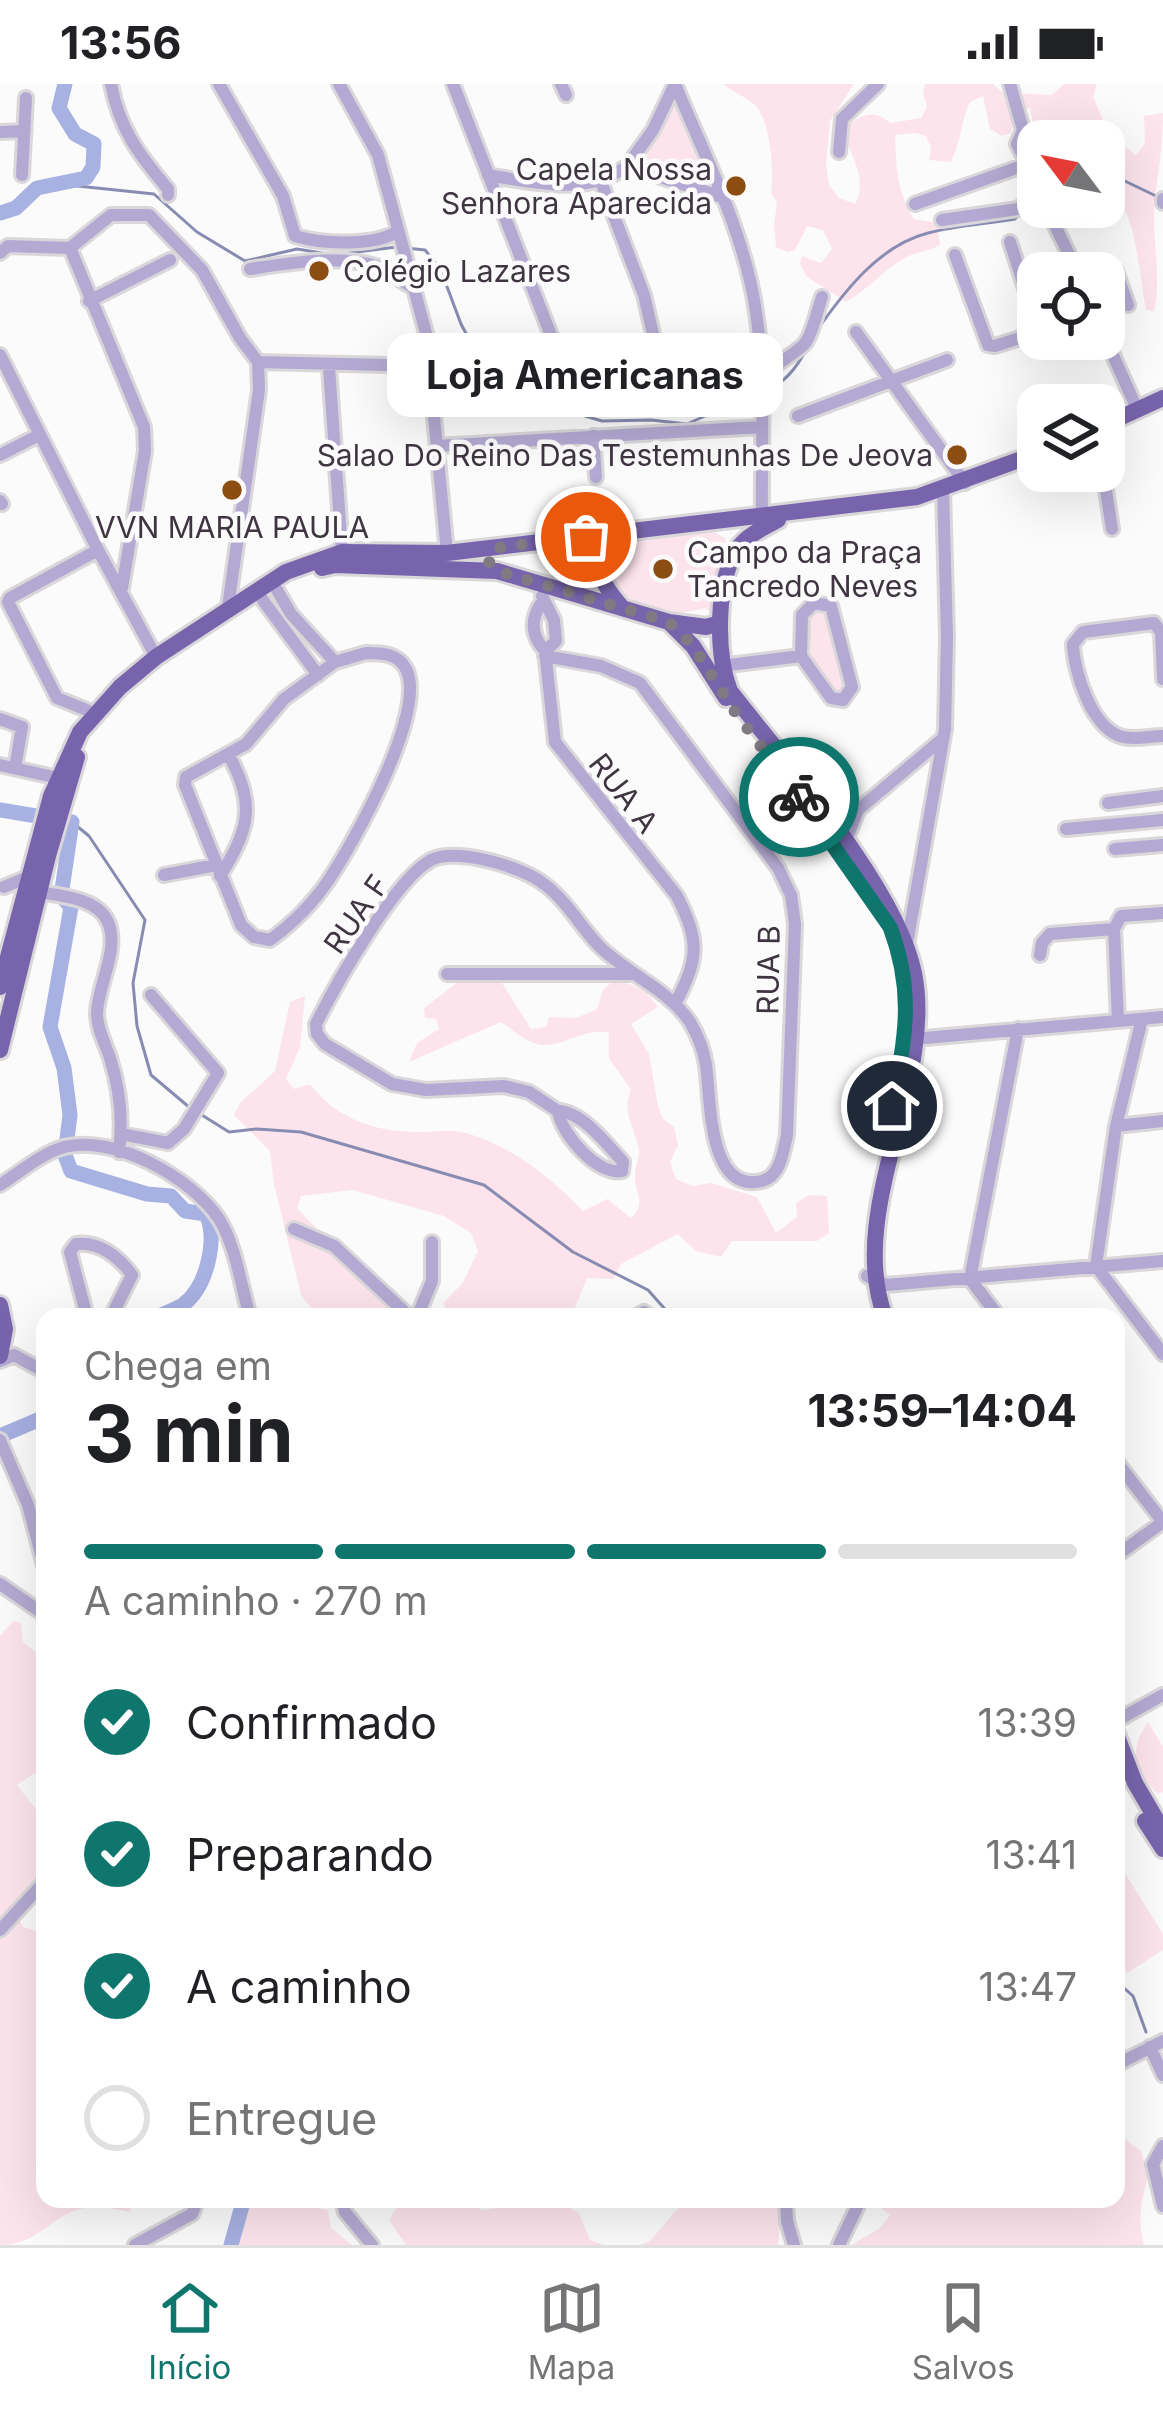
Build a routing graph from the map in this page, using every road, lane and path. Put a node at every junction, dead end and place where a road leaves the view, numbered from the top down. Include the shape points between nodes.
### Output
1 (111, 84) edge
2 (219, 84) edge
3 (339, 84) edge
4 (452, 84) edge
5 (675, 84) edge
6 (878, 84) edge
7 (1010, 84) edge
8 (26, 98) dead end
9 (1020, 120) edge
10 (25, 131) junction
11 (0, 132) edge
12 (839, 152) dead end
13 (627, 166) junction
14 (1017, 168) edge
15 (22, 175) dead end
16 (488, 175) junction
17 (601, 182) junction
18 (168, 195) dead end
19 (722, 197) junction
20 (914, 204) dead end
21 (1017, 209) edge
22 (943, 220) dead end
23 (399, 233) junction
24 (1010, 242) dead end
25 (0, 248) edge
26 (70, 248) junction
27 (956, 255) dead end
28 (170, 260) dead end
29 (1017, 264) edge
30 (250, 269) dead end
31 (411, 280) junction
32 (1125, 296) edge
33 (822, 297) dead end
34 (89, 301) junction
35 (1128, 305) dead end
36 (856, 332) dead end
37 (1017, 338) edge
38 (0, 355) edge
39 (947, 360) dead end
40 (1115, 360) edge
41 (258, 362) junction
42 (431, 366) junction
43 (329, 367) junction
44 (762, 375) junction
45 (889, 383) junction
46 (1163, 398) edge
47 (660, 403) junction
48 (1136, 410) junction
49 (1125, 415) edge
50 (798, 416) dead end
51 (761, 421) junction
52 (39, 435) junction
53 (593, 436) junction
54 (437, 446) junction
55 (0, 455) edge
56 (1017, 462) edge
57 (596, 476) dead end
58 (964, 482) junction
59 (943, 489) junction
60 (1106, 492) edge
61 (789, 515) junction
62 (761, 517) junction
63 (719, 520) junction
64 (1112, 530) dead end
65 (619, 533) junction
66 (496, 548) junction
67 (98, 550) junction
68 (342, 552) junction
69 (447, 554) junction
70 (734, 554) junction
71 (497, 571) junction
72 (543, 582) junction
73 (122, 589) junction
74 (270, 594) junction
75 (542, 602) junction
76 (621, 605) junction
77 (228, 608) junction
78 (669, 622) junction
79 (720, 622) junction
80 (545, 654) junction
81 (801, 656) junction
82 (156, 657) junction
83 (334, 662) junction
84 (721, 666) junction
85 (318, 675) junction
86 (1163, 679) edge
87 (57, 698) junction
88 (40, 700) dead end
89 (94, 713) junction
90 (0, 718) edge
91 (1163, 736) edge
92 (942, 739) junction
93 (229, 756) junction
94 (0, 765) edge
95 (15, 768) junction
96 (60, 784) junction
97 (1163, 796) edge
98 (1108, 803) dead end
99 (816, 804) junction
100 (858, 810) junction
101 (1163, 820) edge
102 (1066, 829) dead end
103 (845, 843) junction
104 (1163, 845) edge
105 (1115, 849) dead end
106 (218, 870) junction
107 (164, 875) dead end
108 (2, 887) edge
109 (42, 888) junction
110 (22, 902) junction
111 (1163, 913) edge
112 (1114, 929) junction
113 (907, 944) junction
114 (599, 946) junction
115 (1040, 955) dead end
116 (447, 974) dead end
117 (632, 974) junction
118 (587, 975) junction
119 (0, 987) edge
120 (151, 995) dead end
121 (676, 1004) junction
122 (1163, 1017) edge
123 (1142, 1019) junction
124 (1118, 1020) junction
125 (1018, 1029) junction
126 (914, 1039) junction
127 (0, 1050) edge
128 (558, 1111) junction
129 (1163, 1121) edge
130 (1116, 1126) junction
131 (122, 1134) junction
132 (119, 1152) junction
133 (0, 1185) edge
134 (294, 1229) dead end
135 (432, 1242) dead end
136 (1163, 1261) edge
137 (1096, 1266) junction
138 (872, 1279) junction
139 (970, 1279) junction
140 (0, 1305) edge
141 (85, 1308) edge
142 (116, 1308) edge
143 (247, 1308) edge
144 (404, 1308) edge
145 (418, 1308) edge
146 (874, 1308) edge
147 (882, 1308) edge
148 (992, 1308) edge
149 (0, 1354) edge
150 (1163, 1354) edge
151 (36, 1367) edge
152 (0, 1440) edge
153 (1125, 1473) edge
154 (1163, 1522) edge
155 (36, 1530) edge
156 (1125, 1549) edge
157 (0, 1584) edge
158 (36, 1609) edge
159 (1163, 1695) edge
160 (1125, 1716) edge
161 (1125, 1758) edge
162 (1125, 1784) edge
163 (1163, 1831) edge
164 (1163, 1849) edge
165 (36, 1891) edge
166 (0, 1930) edge
167 (1157, 2044) edge
168 (1125, 2060) edge
169 (1163, 2075) edge
170 (1163, 2146) edge
171 (1163, 2206) edge
172 (194, 2208) edge
173 (344, 2208) edge
174 (786, 2208) edge
175 (857, 2208) edge
176 (135, 2245) edge
177 (372, 2245) edge
178 (794, 2245) edge
179 (839, 2245) edge

1 - 18 street via 131,146
2 - 23 street via 283,196 290,230 302,239 364,241
3 - 23 street via 378,155
4 - 16 street
5 - 13 street
5 - 19 street
6 - 12 street via 842,119
7 - 9 street
8 - 10 street
10 - 11 street
10 - 15 street
13 - 17 street
13 - 19 street
14 - 20 street
16 - 17 street
16 - 47 street via 570,384 608,404
17 - 47 street via 644,295
19 - 44 street via 756,308
21 - 22 street
23 - 31 street
24 - 29 street
25 - 26 street
26 - 34 street
26 - 41 street via 111,214 149,215 202,270
27 - 37 street via 988,345
28 - 34 street
30 - 31 street via 343,262
31 - 42 street
32 - 35 street
33 - 44 street via 808,340
34 - 73 street via 144,427
36 - 45 street
38 - 52 street
39 - 45 street
40 - 48 street
41 - 43 street
41 - 77 street
42 - 43 street
42 - 54 street
43 - 68 street
44 - 47 street via 715,404
44 - 51 street
45 - 50 street
45 - 58 street
46 - 48 main road
48 - 49 main road
51 - 53 street
51 - 62 street
52 - 55 street
52 - 67 street
53 - 54 street
53 - 57 street
54 - 69 street
56 - 58 main road
58 - 59 main road
59 - 61 main road
59 - 92 street
60 - 64 street
61 - 62 main road
61 - 70 main road
62 - 63 main road
63 - 65 main road
63 - 70 main road via 734,539
65 - 66 main road
65 - 76 main road via 597,568
66 - 69 main road
66 - 71 main road via 488,558
67 - 73 street
67 - 87 street via 8,602
68 - 69 main road
68 - 77 main road via 286,572
70 - 79 main road
71 - 72 main road
71 - 74 main road via 335,565
72 - 75 street
72 - 76 main road
73 - 82 street
74 - 83 street
74 - 85 street
74 - 96 main road via 122,701
75 - 80 street, RUA A via 533,625
75 - 80 street via 556,632
76 - 78 main road
77 - 82 main road
78 - 79 main road
78 - 138 main road via 837,849 898,950 907,1025 868,1233
79 - 84 main road
80 - 121 street, RUA A via 555,742 677,896 691,925 697,952
80 - 121 street, RUA B via 640,683 790,895 787,1135 781,1162 760,1182 726,1170 717,1152 705,1059
81 - 81 street via 831,698 847,698 842,641 826,603 805,610
81 - 84 street
82 - 89 main road
83 - 85 street
83 - 106 street via 386,653 407,670 410,686 385,783 326,883 270,940 241,925
84 - 99 main road via 730,691
85 - 93 street
86 - 91 street via 1154,623 1083,632 1072,644 1108,730
87 - 88 street
87 - 89 street
89 - 96 main road via 68,753
90 - 95 street via 22,727
92 - 100 street
92 - 113 street
93 - 106 street via 245,800 245,832
93 - 106 street via 186,777 185,785
94 - 95 street
95 - 96 street
96 - 109 main road
97 - 98 street
99 - 100 street
99 - 103 main road
100 - 103 street
101 - 102 street
103 - 113 main road
104 - 105 street
106 - 107 street
108 - 109 street
108 - 110 street
109 - 110 main road
109 - 127 main road
109 - 131 street via 102,912 110,924 97,1018
110 - 119 main road
111 - 112 street via 1121,916
112 - 115 street via 1050,934
112 - 124 street
113 - 126 main road
114 - 117 street, RUA F
114 - 118 street
114 - 128 street, RUA F via 542,882 454,853 411,877 316,1024 326,1045 392,1084 504,1086
116 - 118 street
117 - 118 street
117 - 121 street, RUA F
120 - 131 street via 216,1067 216,1079 168,1143
122 - 123 street
123 - 124 street
123 - 130 street
124 - 125 street
125 - 126 street
125 - 139 street
126 - 138 main road
128 - 128 street, RUA F via 599,1166 622,1171 610,1148 574,1115
129 - 130 street
130 - 137 street
131 - 132 street
132 - 133 street via 63,1147
132 - 143 street via 175,1176 213,1211
134 - 144 street via 334,1246
135 - 145 street via 432,1281
136 - 137 street
137 - 139 street
137 - 150 street
138 - 139 street
138 - 146 main road
138 - 147 main road
139 - 148 street
140 - 149 main road
141 - 142 street via 70,1252 84,1243 132,1275
149 - 151 street
152 - 155 street
153 - 154 street
154 - 156 street
157 - 158 street
159 - 160 street
161 - 163 main road
162 - 164 main road
165 - 166 street
167 - 168 street
167 - 169 street
170 - 171 street via 1153,2164
172 - 176 street
173 - 177 street
174 - 178 street
175 - 179 street

